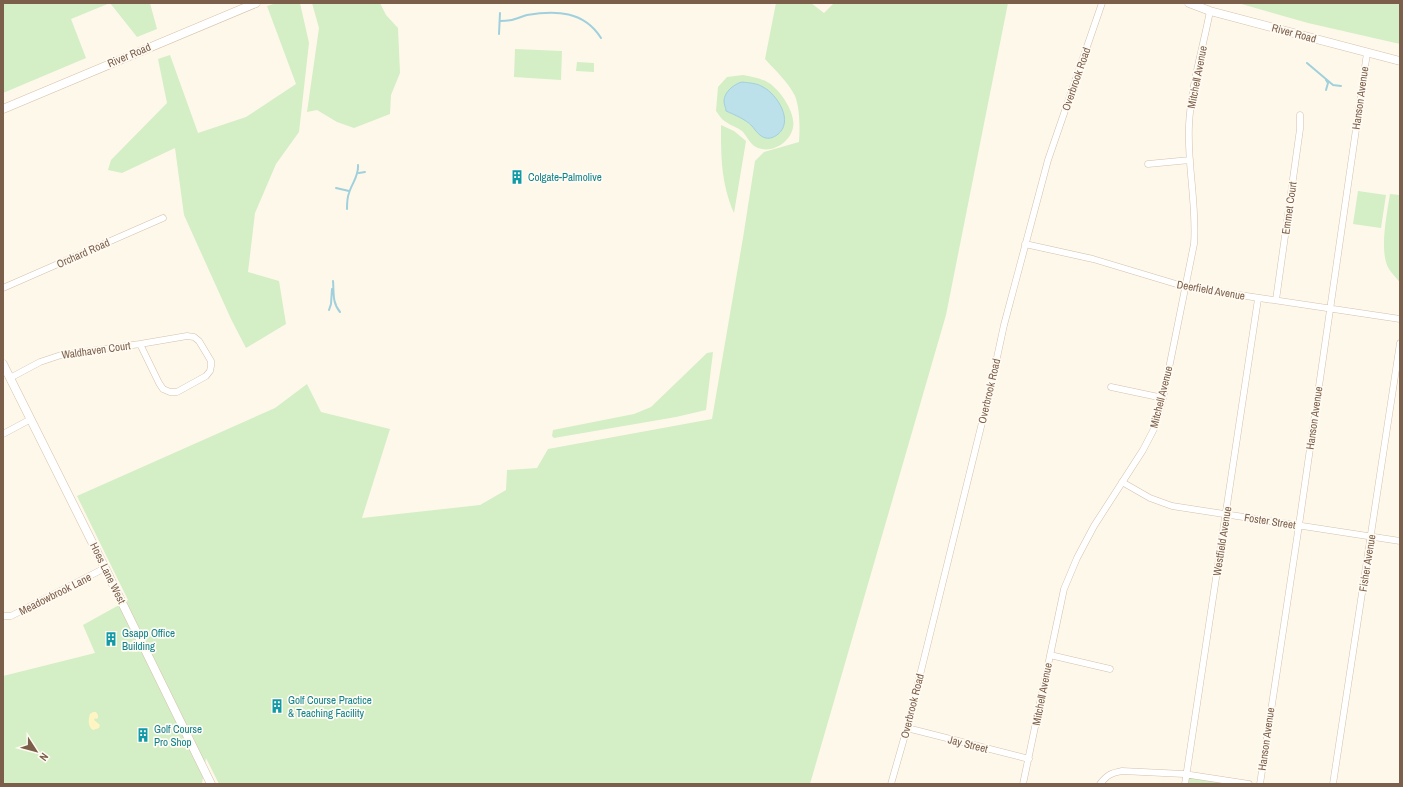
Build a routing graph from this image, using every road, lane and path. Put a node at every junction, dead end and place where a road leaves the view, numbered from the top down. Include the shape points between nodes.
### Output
1 (256, 3) edge
2 (1102, 3) edge
3 (1189, 3) edge
4 (1210, 11) junction
5 (1367, 53) junction
6 (1400, 61) edge
7 (3, 108) edge
8 (1300, 114) dead end
9 (1190, 160) junction
10 (1148, 164) dead end
11 (163, 218) dead end
12 (1025, 244) junction
13 (3, 288) edge
14 (1186, 288) junction
15 (1258, 299) junction
16 (1276, 300) junction
17 (1330, 308) junction
18 (1400, 319) edge
19 (1400, 342) edge
20 (140, 344) junction
21 (3, 364) edge
22 (10, 378) junction
23 (1111, 386) dead end
24 (1163, 398) junction
25 (31, 419) junction
26 (3, 434) edge
27 (1122, 482) junction
28 (1227, 514) junction
29 (1299, 525) junction
30 (1371, 537) junction
31 (1400, 541) edge
32 (105, 568) junction
33 (3, 616) edge
34 (1050, 655) junction
35 (1110, 669) dead end
36 (907, 728) junction
37 (1029, 759) junction
38 (1187, 775) junction
39 (211, 784) edge
40 (891, 784) edge
41 (1023, 784) edge
42 (1100, 784) edge
43 (1185, 784) edge
44 (1249, 784) edge
45 (1260, 784) edge
46 (1333, 784) edge

1 - 7 main road, River Road
2 - 12 street, Overbrook Road via 1048,160
3 - 4 main road, River Road
4 - 5 main road, River Road
4 - 9 street, Mitchell Avenue via 1191,103
5 - 6 main road, River Road
5 - 17 street, Hanson Avenue
8 - 16 street, Emmet Court
9 - 10 street
9 - 14 street, Mitchell Avenue via 1195,225
11 - 13 street, Orchard Road
12 - 14 street, Deerfield Avenue via 1093,259
12 - 36 street, Overbrook Road
14 - 15 street, Deerfield Avenue
14 - 24 street, Mitchell Avenue
15 - 16 street, Deerfield Avenue
15 - 28 street, Westfield Avenue
16 - 17 street, Deerfield Avenue
17 - 18 street, Deerfield Avenue
17 - 29 street, Hanson Avenue
19 - 30 street, Fisher Avenue
20 - 20 street, Waldhaven Court via 159,383 170,392 177,392 206,376 210,371 211,361 194,337
20 - 22 street, Waldhaven Court via 61,355 40,362
21 - 22 main road, Hoes Lane West
22 - 25 main road, Hoes Lane West
23 - 24 street
24 - 27 street, Mitchell Avenue via 1155,427
25 - 26 street
25 - 32 main road, Hoes Lane West
27 - 28 street, Foster Street via 1150,498 1172,506
27 - 34 street, Mitchell Avenue via 1076,558 1064,589
28 - 29 street, Foster Street
28 - 38 street, Westfield Avenue
29 - 30 street, Foster Street
29 - 45 street, Hanson Avenue
30 - 31 street, Foster Street
30 - 46 street, Fisher Avenue
32 - 33 street, Meadowbrook Lane via 11,616
32 - 39 main road, Hoes Lane West
34 - 35 street
34 - 37 street, Mitchell Avenue
36 - 37 street, Jay Street
36 - 40 street, Overbrook Road
37 - 41 street, Mitchell Avenue
38 - 42 street via 1122,771 1112,773
38 - 43 street, Westfield Avenue
38 - 44 street

